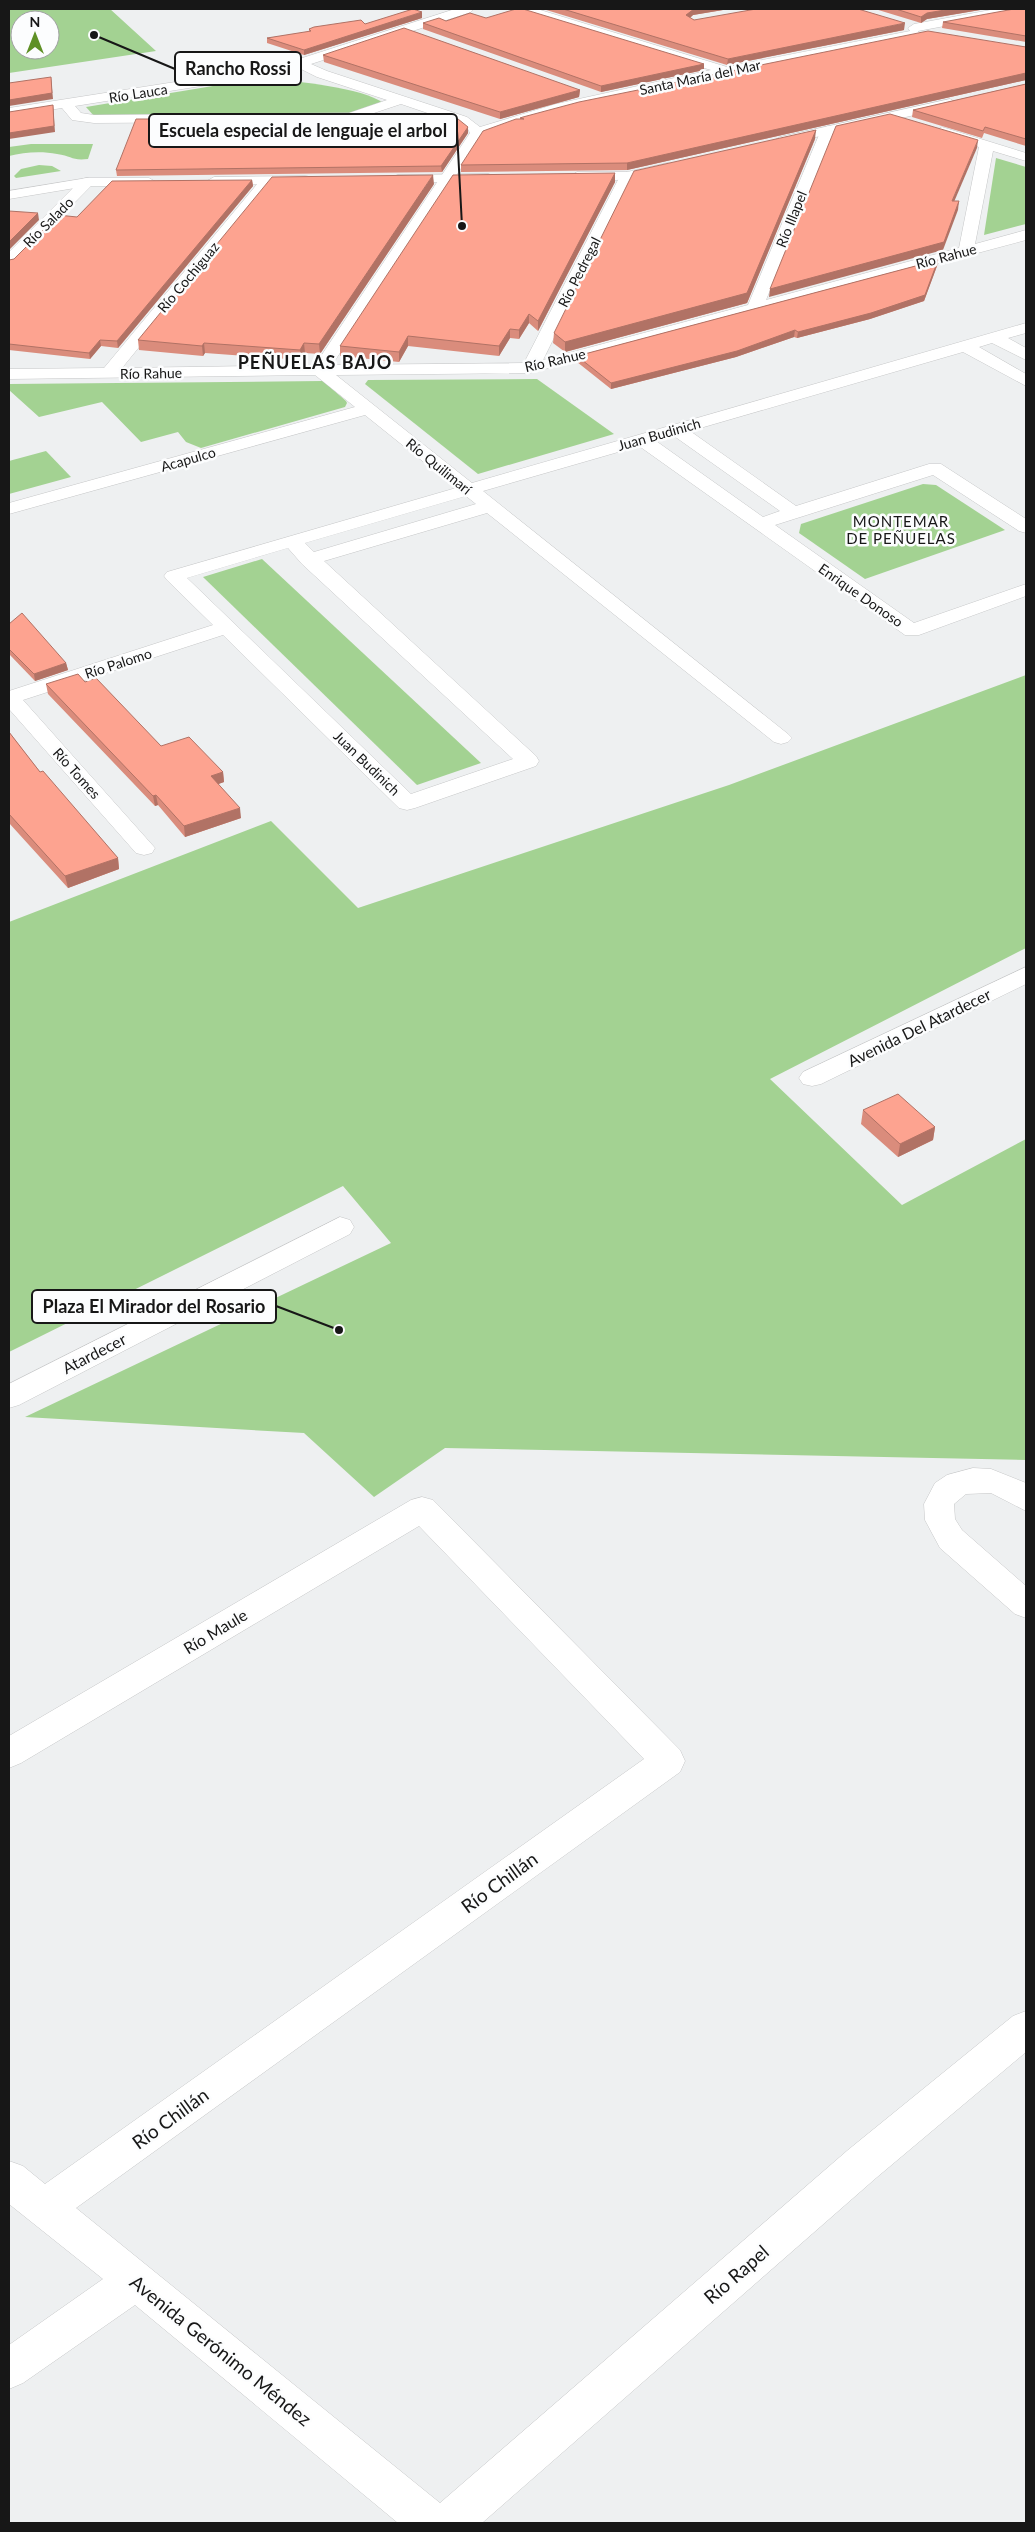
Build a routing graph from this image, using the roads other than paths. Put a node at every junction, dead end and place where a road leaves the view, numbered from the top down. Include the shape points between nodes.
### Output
1 (467, 9) edge
2 (525, 9) edge
3 (1014, 9) edge
4 (915, 28) junction
5 (404, 29) junction
6 (945, 34) edge
7 (423, 36) edge
8 (299, 63) junction
9 (725, 70) junction
10 (239, 76) junction
11 (356, 86) junction
12 (574, 88) edge
13 (602, 98) junction
14 (968, 99) edge
15 (400, 100) junction
16 (66, 104) junction
17 (9, 112) edge
18 (890, 116) junction
19 (462, 120) junction
20 (513, 120) junction
21 (828, 130) junction
22 (477, 133) junction
23 (771, 143) edge
24 (987, 144) junction
25 (1026, 157) edge
26 (685, 163) edge
27 (627, 176) junction
28 (504, 177) edge
29 (561, 177) edge
30 (447, 178) junction
31 (382, 179) edge
32 (268, 180) junction
33 (316, 180) edge
34 (202, 181) edge
35 (88, 182) junction
36 (164, 182) edge
37 (9, 195) edge
38 (1026, 234) edge
39 (966, 251) junction
40 (9, 261) edge
41 (755, 308) junction
42 (1026, 328) edge
43 (994, 337) junction
44 (965, 346) junction
45 (1026, 355) edge
46 (530, 368) junction
47 (320, 371) junction
48 (9, 374) edge
49 (108, 374) junction
50 (1026, 381) edge
51 (368, 409) junction
52 (676, 429) junction
53 (641, 439) junction
54 (468, 489) junction
55 (490, 506) junction
56 (9, 509) edge
57 (794, 513) junction
58 (760, 524) junction
59 (1026, 526) edge
60 (291, 541) junction
61 (310, 560) junction
62 (1026, 590) edge
63 (226, 627) junction
64 (9, 698) edge
65 (782, 738) dead end
66 (144, 848) dead end
67 (1026, 975) edge
68 (812, 1078) dead end
69 (340, 1227) dead end
70 (9, 1398) edge
71 (1026, 1499) edge
72 (422, 1510) joint
73 (1026, 1605) edge
74 (9, 1753) edge
75 (1026, 2029) edge
76 (9, 2180) edge
77 (44, 2208) junction
78 (136, 2280) junction
79 (9, 2369) edge
80 (430, 2523) edge
81 (450, 2523) edge

1 - 5 street, Río Lauca
2 - 9 street
3 - 4 street, Santa María del Mar
4 - 6 street
4 - 9 street, Santa María del Mar
5 - 7 street
5 - 8 street, Río Lauca
8 - 10 street, Río Lauca
8 - 11 street
9 - 13 street, Santa María del Mar
10 - 11 street via 305,78
10 - 16 street, Río Lauca
11 - 15 street
12 - 13 street
13 - 20 street, Santa María del Mar
14 - 18 street
15 - 16 street via 360,115 340,117 94,119 77,117
15 - 19 street
16 - 17 street, Río Lauca
18 - 21 street
18 - 24 street
19 - 20 street
19 - 22 street via 473,126
20 - 22 street, Santa María del Mar
21 - 23 street
21 - 41 street, Río Illapel
22 - 30 street
24 - 25 street
24 - 39 street
26 - 27 street
27 - 29 street
27 - 46 street, Río Pedregal
28 - 30 street
30 - 31 street
30 - 47 street
32 - 33 street
32 - 34 street
32 - 49 street, Río Cochiguaz
35 - 36 street
35 - 37 street
35 - 40 street, Río Salado
38 - 39 street, Río Rahue
39 - 41 street, Río Rahue
41 - 46 street, Río Rahue
42 - 43 street, Juan Budinich
43 - 44 street, Juan Budinich
43 - 45 street
44 - 50 street
44 - 52 street, Juan Budinich
46 - 47 street, Río Rahue
47 - 49 street, Río Rahue
47 - 51 street, Río Quilimarí
48 - 49 street, Río Rahue
51 - 54 street, Río Quilimarí
51 - 56 street, Acapulco
52 - 53 street, Juan Budinich
52 - 57 street
53 - 54 street, Juan Budinich
53 - 58 street, Enrique Donoso
54 - 55 street, Río Quilimarí
54 - 60 street, Juan Budinich
55 - 61 street
55 - 65 street, Río Quilimarí
57 - 58 street
57 - 59 street via 935,468
58 - 62 street, Enrique Donoso via 912,631
60 - 61 street, Juan Budinich
60 - 63 street, Juan Budinich via 174,576
61 - 63 street, Juan Budinich via 528,761 407,803
63 - 64 street, Río Palomo
64 - 66 street, Río Tomes
67 - 68 street, Avenida Del Atardecer
69 - 70 street, Atardecer
71 - 73 street via 998,1481 965,1480 944,1494 938,1516 952,1539
72 - 74 street, Río Maule
72 - 77 street, Río Chillán via 668,1760
75 - 81 street, Río Rapel via 862,2164
76 - 77 street, Avenida Gerónimo Méndez
77 - 78 street, Avenida Gerónimo Méndez
78 - 79 street
78 - 80 street, Avenida Gerónimo Méndez

